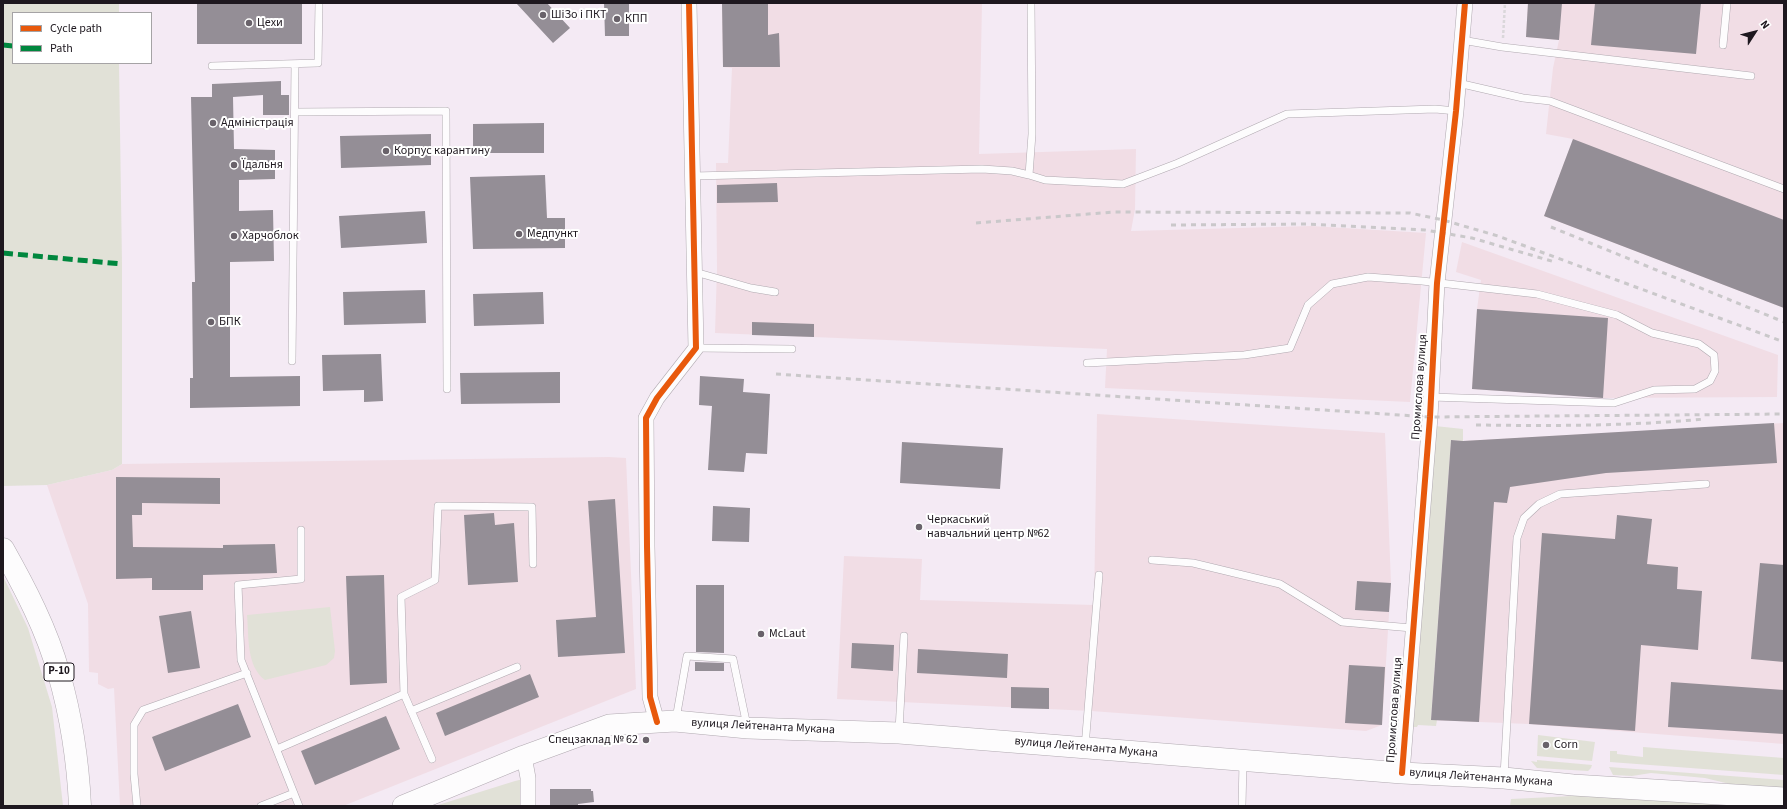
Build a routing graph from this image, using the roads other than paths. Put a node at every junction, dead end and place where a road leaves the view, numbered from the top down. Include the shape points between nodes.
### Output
1 (319, 3) edge
2 (689, 3) edge
3 (1031, 3) edge
4 (1465, 3) edge
5 (1727, 3) edge
6 (1462, 40) junction
7 (1723, 44) dead end
8 (295, 64) junction
9 (212, 66) dead end
10 (1751, 76) dead end
11 (1458, 83) junction
12 (1456, 111) junction
13 (295, 112) junction
14 (1029, 175) junction
15 (693, 176) junction
16 (1784, 189) edge
17 (695, 272) junction
18 (1437, 283) junction
19 (775, 292) dead end
20 (696, 348) junction
21 (792, 349) dead end
22 (292, 361) dead end
23 (1087, 363) dead end
24 (447, 389) dead end
25 (1431, 397) junction
26 (1706, 484) dead end
27 (301, 530) dead end
28 (3, 549) edge
29 (1152, 560) dead end
30 (533, 564) dead end
31 (1099, 575) dead end
32 (1412, 628) junction
33 (904, 636) dead end
34 (517, 666) dead end
35 (247, 673) junction
36 (404, 694) junction
37 (411, 711) junction
38 (666, 722) junction
39 (748, 728) junction
40 (899, 733) junction
41 (1085, 747) junction
42 (277, 749) junction
43 (524, 756) junction
44 (432, 759) dead end
45 (1243, 761) junction
46 (1402, 773) junction
47 (1504, 778) junction
48 (294, 793) junction
49 (1784, 798) edge
50 (80, 806) edge
51 (137, 806) edge
52 (261, 806) edge
53 (299, 806) edge
54 (403, 806) edge
55 (528, 806) edge
56 (1242, 806) edge

1 - 8 lane via 318,63
2 - 15 street
3 - 14 lane via 1032,134
4 - 6 street, Промислова вулиця
5 - 7 lane
6 - 10 lane
6 - 11 street, Промислова вулиця
8 - 9 lane
8 - 13 lane
11 - 12 street, Промислова вулиця
11 - 16 lane via 1523,98 1550,101
12 - 14 lane via 1435,109 1287,114 1178,163 1123,184 1045,180
12 - 18 street, Промислова вулиця
13 - 22 lane
13 - 24 lane via 446,111
14 - 15 lane via 982,169
15 - 17 street
17 - 19 lane
17 - 20 street
18 - 23 lane via 1368,277 1332,284 1308,305 1290,348 1244,355
18 - 25 street, Промислова вулиця
18 - 25 lane via 1537,294 1617,315 1652,333 1699,344 1714,355 1715,371 1710,382 1695,390 1654,390 1614,403
20 - 21 lane
20 - 38 street via 657,398 646,418 650,697
25 - 32 street, Промислова вулиця
26 - 47 lane via 1560,494 1539,504 1524,518 1517,538
27 - 35 lane via 301,579 238,585 241,660
28 - 50 main road, Р-10 via 33,604 59,673 75,751
29 - 32 lane via 1193,563 1280,584 1342,622
30 - 36 lane via 532,507 438,506 435,580 401,597
31 - 41 lane
32 - 46 street, Промислова вулиця
33 - 40 lane
34 - 37 lane
35 - 42 lane
35 - 51 lane via 143,710 134,725
36 - 37 lane
36 - 42 lane
37 - 44 lane
38 - 39 main road, вулиця Лейтенанта Мукана
38 - 39 lane via 687,656 733,659
38 - 43 main road, вулиця Лейтенанта Мукана via 609,725
39 - 40 main road, вулиця Лейтенанта Мукана
40 - 41 main road, вулиця Лейтенанта Мукана
41 - 45 main road, вулиця Лейтенанта Мукана
42 - 48 lane
43 - 54 main road, вулиця Лейтенанта Мукана
43 - 55 street via 528,778
45 - 46 main road, вулиця Лейтенанта Мукана
45 - 56 lane
46 - 47 main road, вулиця Лейтенанта Мукана
47 - 49 main road, вулиця Лейтенанта Мукана via 1573,785
48 - 52 lane
48 - 53 lane

